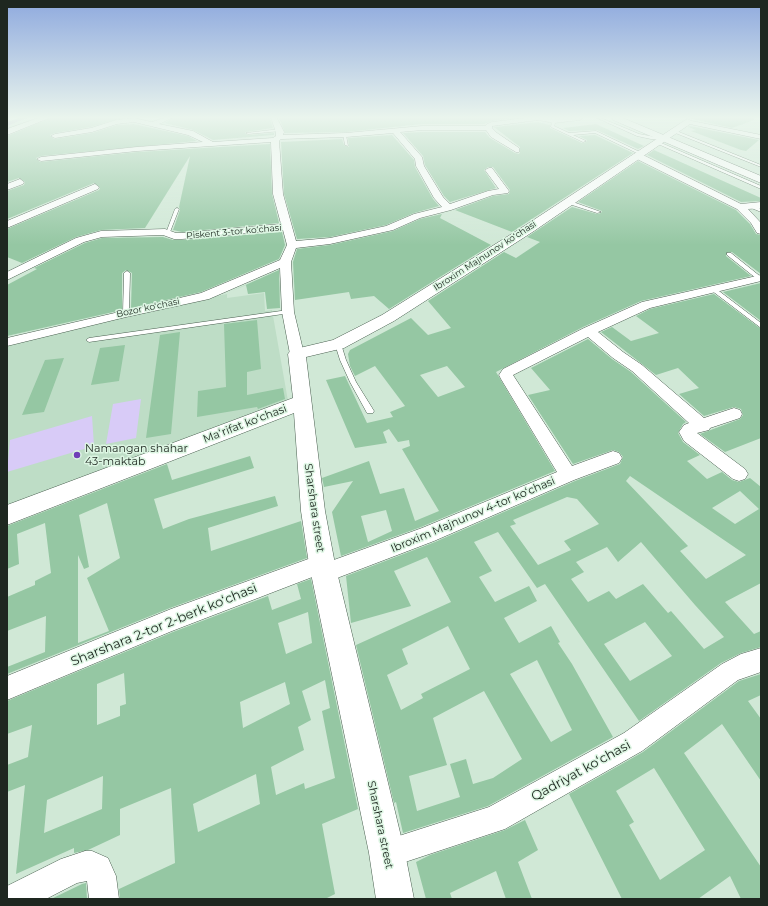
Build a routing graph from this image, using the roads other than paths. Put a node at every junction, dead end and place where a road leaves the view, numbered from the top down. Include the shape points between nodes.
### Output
1 (278, 160) edge
2 (420, 160) edge
3 (632, 160) edge
4 (650, 160) edge
5 (710, 160) edge
6 (718, 160) edge
7 (726, 160) edge
8 (746, 160) edge
9 (761, 166) edge
10 (489, 170) dead end
11 (761, 174) edge
12 (761, 180) edge
13 (20, 182) dead end
14 (7, 187) edge
15 (95, 187) dead end
16 (761, 188) edge
17 (568, 202) junction
18 (761, 205) edge
19 (740, 206) junction
20 (751, 206) junction
21 (448, 208) junction
22 (177, 209) dead end
23 (761, 211) edge
24 (599, 212) dead end
25 (7, 225) edge
26 (286, 227) junction
27 (761, 231) edge
28 (168, 232) junction
29 (292, 245) junction
30 (729, 254) dead end
31 (285, 262) junction
32 (7, 264) edge
33 (22, 269) junction
34 (127, 273) dead end
35 (7, 277) edge
36 (760, 278) edge
37 (713, 288) junction
38 (126, 312) junction
39 (288, 312) junction
40 (761, 326) edge
41 (588, 331) junction
42 (89, 340) dead end
43 (7, 342) edge
44 (338, 344) junction
45 (297, 354) junction
46 (303, 402) junction
47 (370, 411) dead end
48 (734, 414) dead end
49 (703, 426) junction
50 (613, 458) dead end
51 (739, 474) dead end
52 (568, 475) junction
53 (7, 515) edge
54 (323, 569) junction
55 (761, 660) edge
56 (7, 688) edge
57 (387, 853) junction
58 (12, 899) edge
59 (104, 899) edge
60 (395, 899) edge

1 - 26 street via 278,194
2 - 21 street via 420,166 431,185
3 - 17 street, Ibroxim Majnunov koʻchasi
4 - 19 street
5 - 16 lane
6 - 12 main road
7 - 11 main road
8 - 9 lane
10 - 21 street via 505,191 491,193
13 - 14 street
15 - 25 street
17 - 24 lane
17 - 44 street, Ibroxim Majnunov koʻchasi via 388,318
18 - 20 street
19 - 20 street
19 - 27 street
20 - 23 lane
21 - 29 street via 417,216 389,228 330,241
22 - 28 lane
26 - 28 street, Piskent 3-tor koʻchasi via 182,236 174,236
26 - 29 street
28 - 33 street, Piskent 3-tor koʻchasi via 92,236
29 - 31 street, Sharshara street
30 - 36 lane
31 - 38 street, Bozor koʻchasi via 205,296
31 - 39 street, Sharshara street
32 - 33 street
33 - 35 street, Piskent 3-tor koʻchasi
34 - 38 lane
36 - 37 street, Ibroxim Majnunov 4-tor koʻchasi
37 - 40 lane
37 - 41 street, Ibroxim Majnunov 4-tor koʻchasi via 646,306
38 - 43 street, Bozor koʻchasi
39 - 42 lane
39 - 45 street, Sharshara street
41 - 49 street via 637,368
41 - 52 street, Ibroxim Majnunov 4-tor koʻchasi via 506,375
44 - 45 street, Ibroxim Majnunov koʻchasi
44 - 47 lane via 353,382
45 - 46 street, Sharshara street
46 - 53 street, Maʻrifat koʻchasi
46 - 54 street, Sharshara street via 312,503
48 - 49 street
49 - 51 street via 690,429 687,433
50 - 52 street
52 - 54 street, Ibroxim Majnunov 4-tor koʻchasi via 427,535
54 - 56 street, Sharshara 2-tor 2-berk koʻchasi via 171,620
54 - 57 street, Sharshara street
55 - 57 street, Qadriyat koʻchasi via 730,672 633,742 495,819
57 - 60 street, Sharshara street
58 - 59 street via 85,866 97,869 103,885

